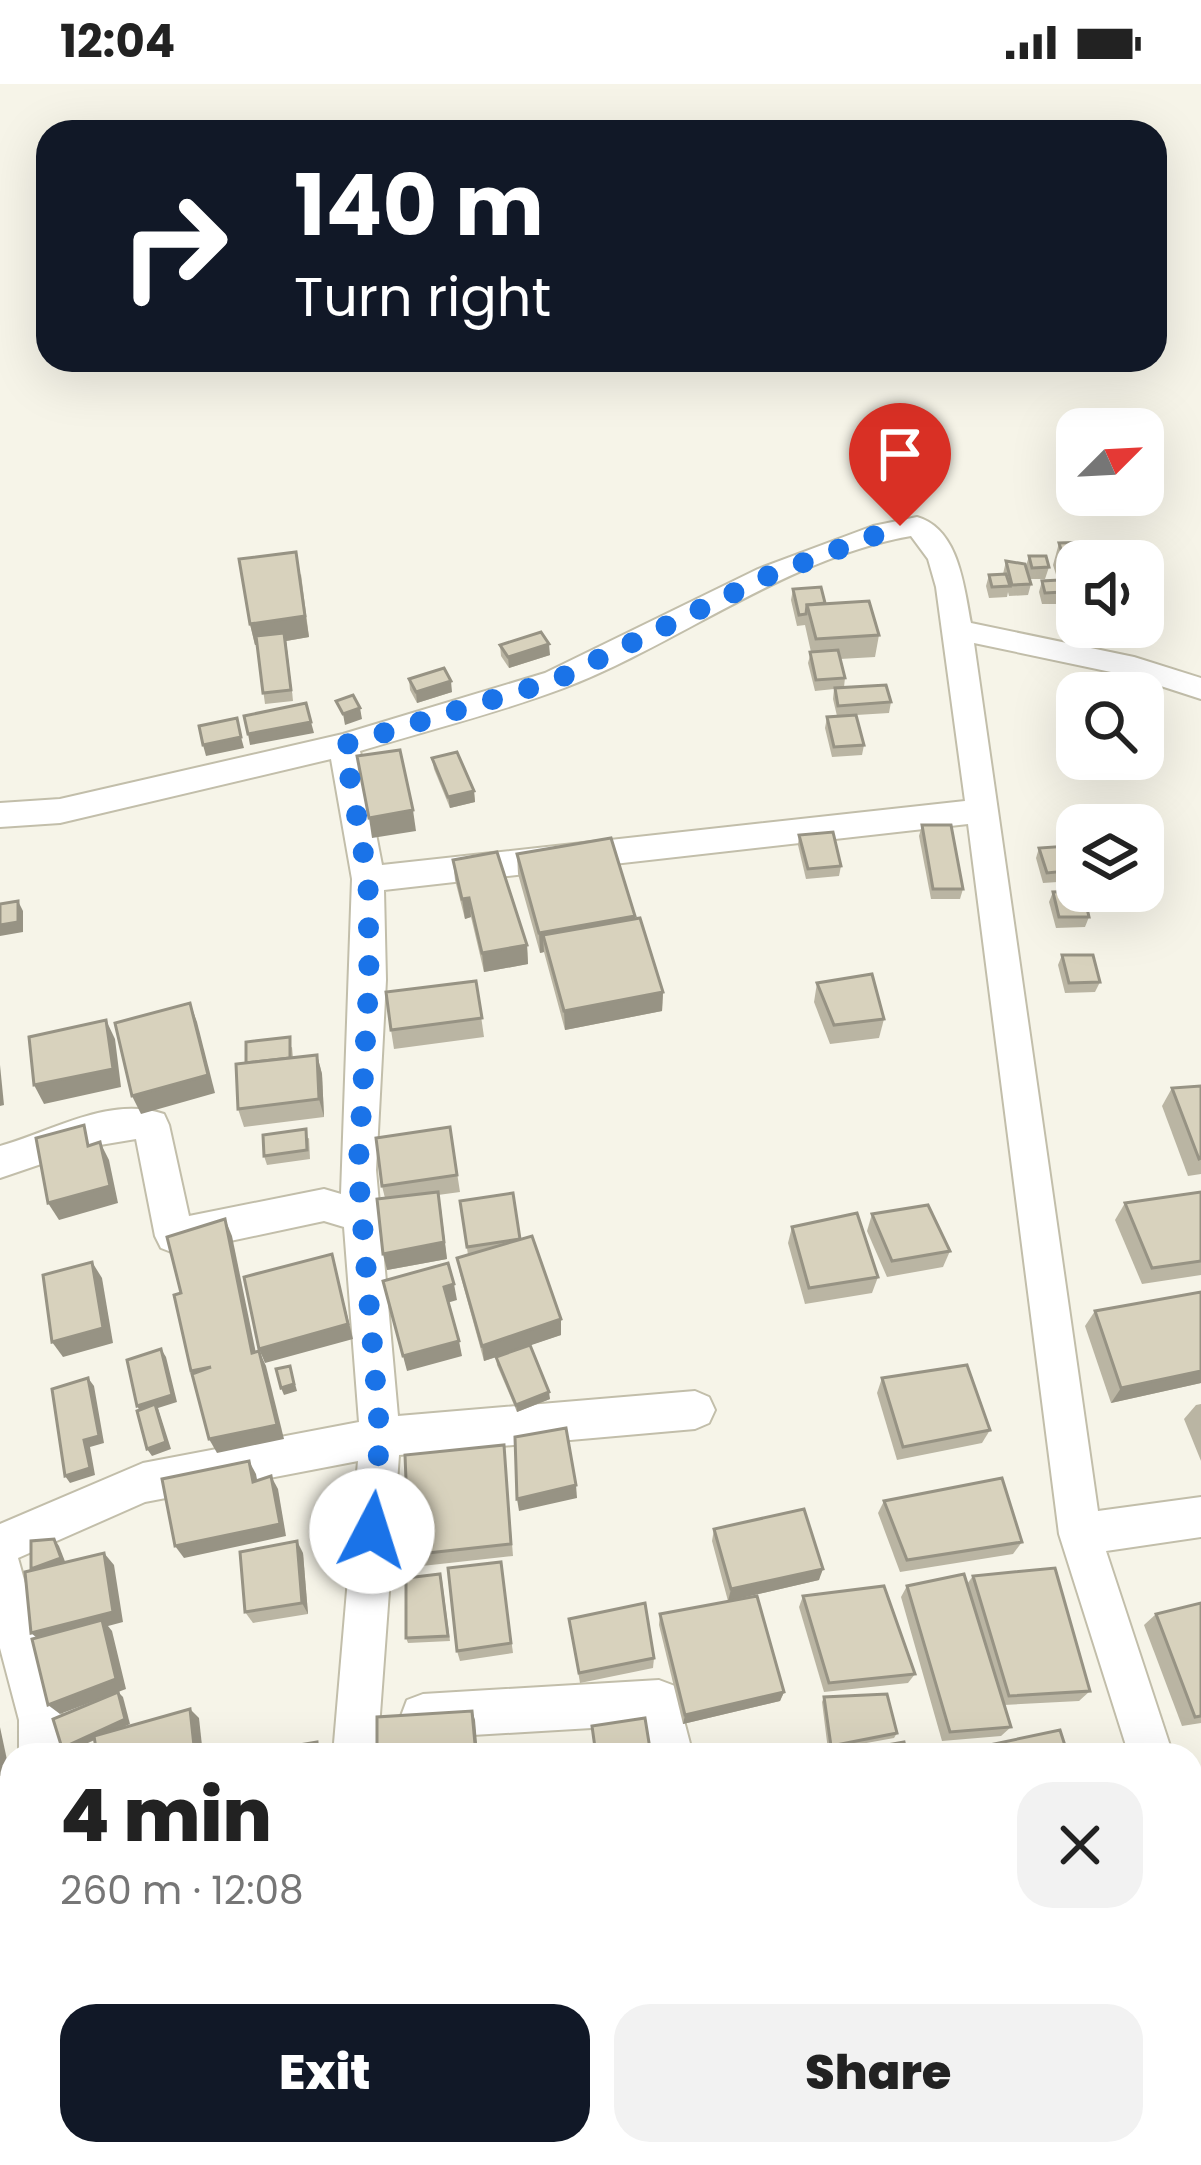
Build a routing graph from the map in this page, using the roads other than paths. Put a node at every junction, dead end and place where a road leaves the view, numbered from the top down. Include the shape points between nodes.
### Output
1 (958, 630) junction
2 (1201, 689) edge
3 (344, 745) junction
4 (981, 811) junction
5 (0, 814) edge
6 (368, 879) junction
7 (0, 1162) edge
8 (362, 1216) junction
9 (695, 1410) dead end
10 (380, 1436) junction
11 (1201, 1517) edge
12 (1080, 1534) junction
13 (0, 1544) edge
14 (0, 1565) edge
15 (356, 1738) edge
16 (41, 1743) edge
17 (668, 1743) edge
18 (1147, 1743) edge

1 - 2 street
1 - 3 street via 933,537 900,526 768,576 556,680
1 - 4 street
3 - 5 street via 60,811
3 - 6 street
4 - 6 street
4 - 12 street
6 - 8 street
7 - 8 street via 139,1123 151,1125 174,1236 324,1205
8 - 10 street
9 - 10 street
10 - 13 street via 143,1483
10 - 15 street
11 - 12 street
12 - 18 street
14 - 16 street
15 - 17 street via 659,1702

